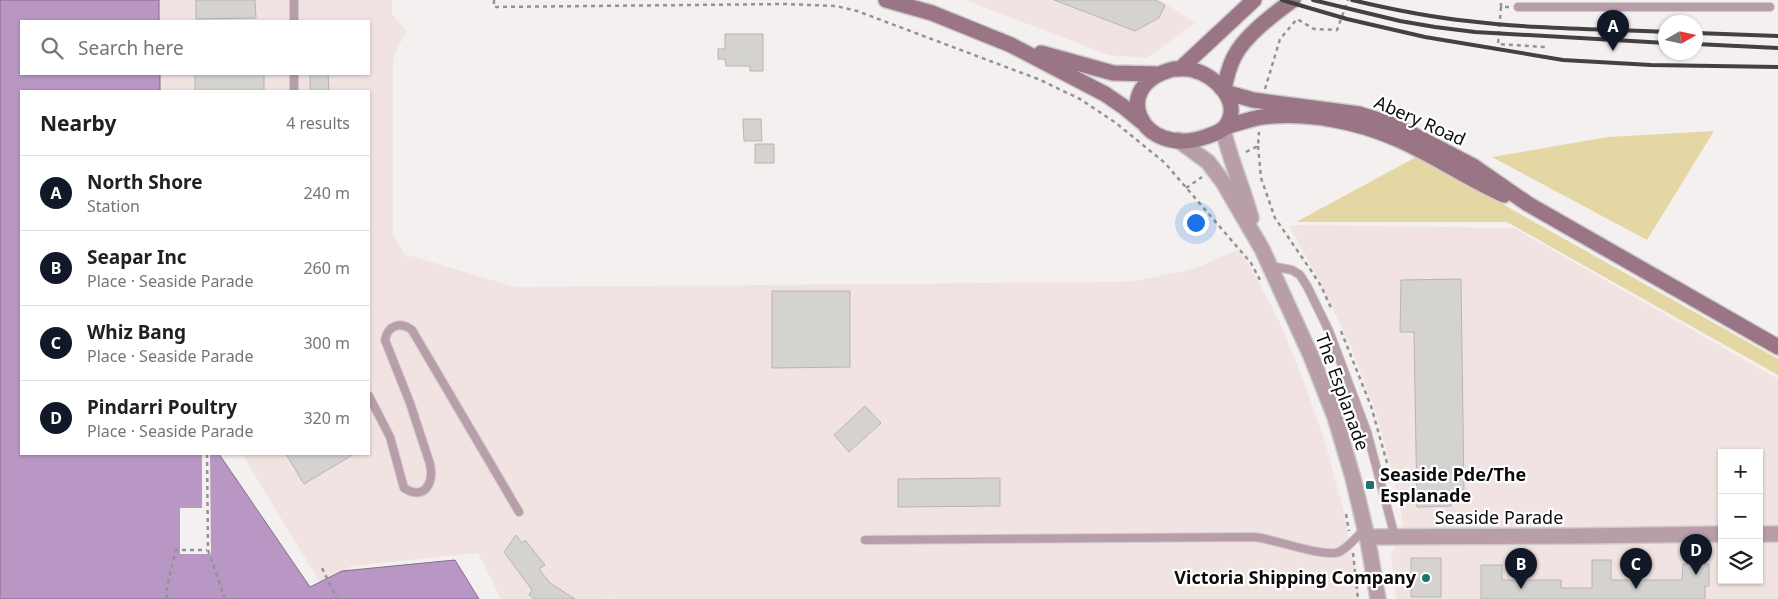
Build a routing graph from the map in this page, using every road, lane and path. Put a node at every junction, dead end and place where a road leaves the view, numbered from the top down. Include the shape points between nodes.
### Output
1 (294, 0) edge
2 (494, 0) edge
3 (886, 0) edge
4 (1254, 0) edge
5 (1293, 0) edge
6 (1348, 0) edge
7 (1502, 0) edge
8 (1625, 3) edge
9 (1501, 7) junction
10 (1518, 7) joint
11 (1770, 8) dead end
12 (294, 20) edge
13 (1010, 45) junction
14 (1545, 47) dead end
15 (1180, 69) junction
16 (1158, 74) junction
17 (294, 75) edge
18 (294, 90) edge
19 (1224, 91) junction
20 (1264, 91) dead end
21 (1142, 122) junction
22 (1224, 128) junction
23 (1259, 130) dead end
24 (1178, 140) junction
25 (1246, 152) dead end
26 (1209, 172) dead end
27 (1186, 188) junction
28 (1528, 204) junction
29 (1255, 234) junction
30 (1271, 266) junction
31 (1262, 285) dead end
32 (1778, 347) edge
33 (370, 398) edge
34 (207, 455) edge
35 (519, 512) dead end
36 (1346, 513) dead end
37 (1366, 533) junction
38 (1718, 534) edge
39 (1763, 534) edge
40 (1778, 534) edge
41 (1395, 537) junction
42 (865, 540) dead end
43 (1350, 542) junction
44 (208, 550) junction
45 (322, 568) dead end
46 (167, 599) edge
47 (225, 599) edge
48 (337, 599) edge
49 (1358, 599) edge
50 (1378, 599) edge

1 - 12 lane
2 - 27 path via 494,7 784,4 836,6 857,11 1038,79 1080,99 1165,163
3 - 13 main road via 932,13
4 - 15 main road
5 - 19 main road via 1244,42 1234,56
6 - 20 path via 1337,30 1314,29 1297,19 1280,39
7 - 9 path
8 - 10 lane
8 - 11 lane
9 - 10 path
9 - 14 path via 1498,44
13 - 16 main road via 1113,73
13 - 21 main road via 1105,94
15 - 16 main road
15 - 19 main road via 1199,72 1214,80
16 - 21 main road via 1145,85 1139,97
17 - 18 lane
19 - 22 main road via 1230,101 1229,119
19 - 28 main road, Abery Road via 1253,100 1344,111 1388,123 1473,166
21 - 24 main road via 1155,135
22 - 24 main road via 1198,139
22 - 28 main road, Abery Road via 1261,117 1310,117 1347,122 1398,140 1464,176
22 - 29 street, The Esplanade
23 - 25 path via 1258,146
24 - 29 street, The Esplanade via 1214,169
26 - 27 path
27 - 31 path via 1251,263
28 - 32 main road, Abery Road
29 - 30 street, The Esplanade
30 - 37 street, The Esplanade via 1335,417
30 - 41 lane via 1290,269 1300,275 1329,331 1366,432
33 - 35 lane via 390,437 402,484 409,491 425,490 432,474 430,464 385,340 390,329 407,326
34 - 44 path
36 - 43 path
37 - 41 street, Seaside Parade
37 - 43 lane
37 - 50 street, The Esplanade
38 - 41 street, Seaside Parade
39 - 40 street
42 - 43 lane via 1255,537 1334,553
43 - 49 path
44 - 46 path via 176,550
44 - 47 path
45 - 48 path

